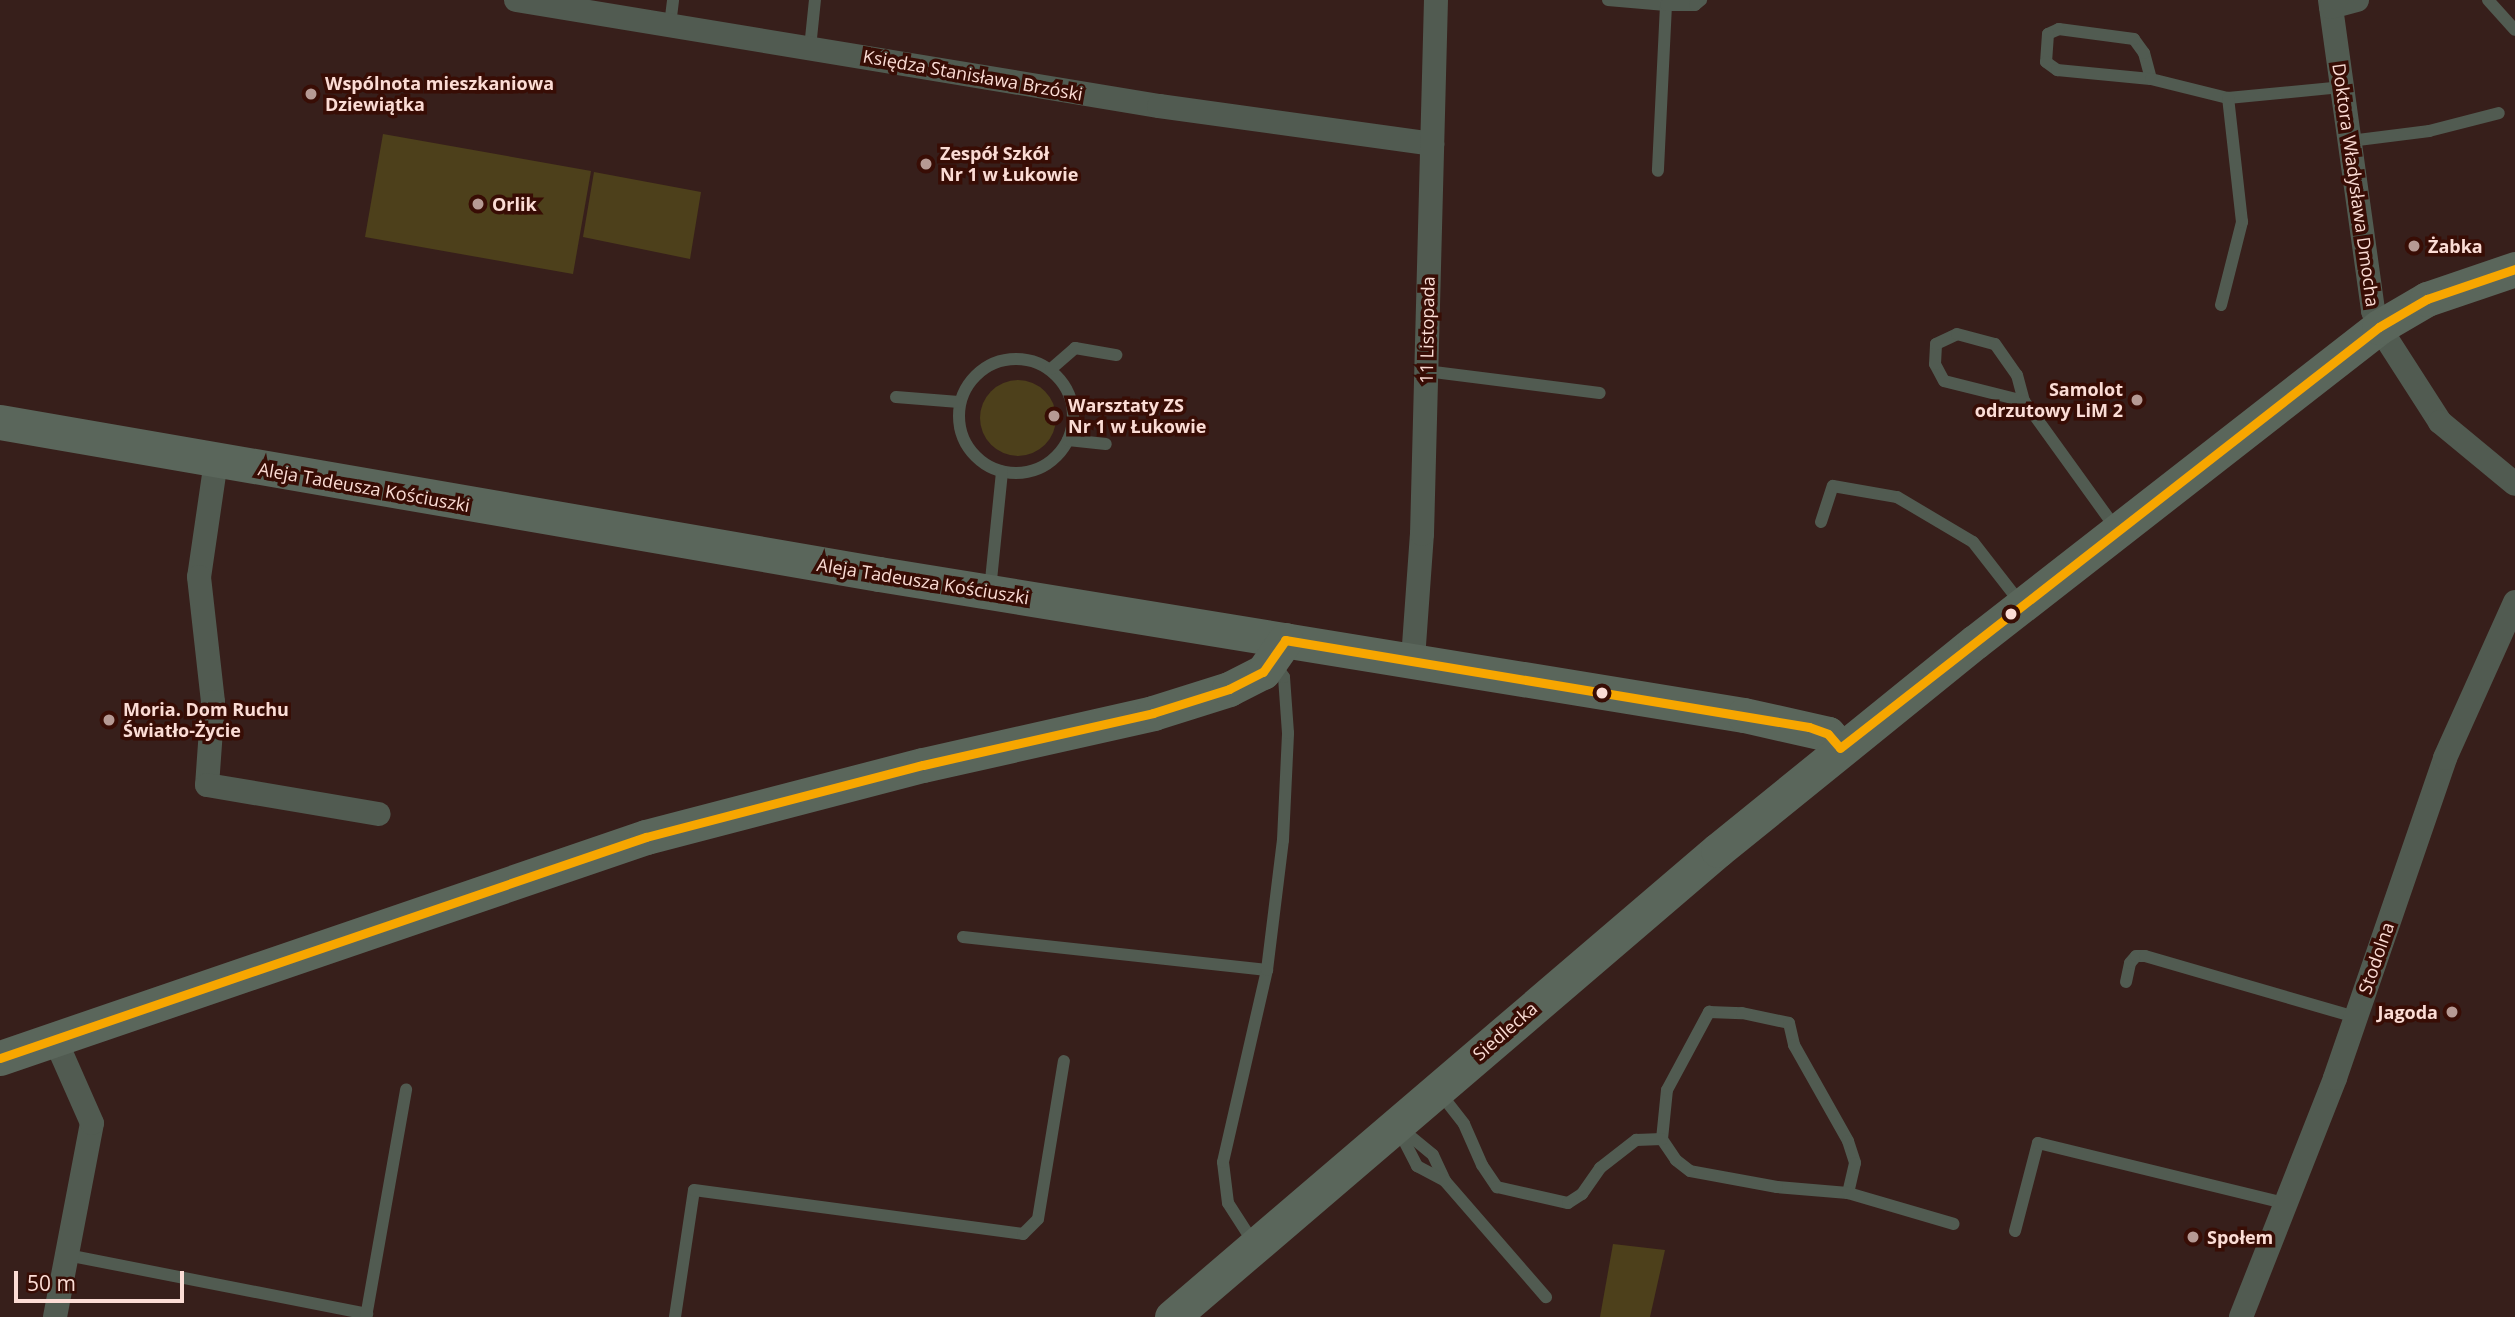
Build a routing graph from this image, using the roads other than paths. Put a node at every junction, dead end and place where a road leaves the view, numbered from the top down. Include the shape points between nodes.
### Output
1 (673, 0) edge
2 (815, 0) edge
3 (1436, 0) edge
4 (1608, 0) edge
5 (1701, 0) edge
6 (2357, 0) edge
7 (2488, 0) edge
8 (529, 1) edge
9 (2331, 4) edge
10 (1666, 5) junction
11 (670, 25) junction
12 (2515, 30) edge
13 (810, 48) junction
14 (2151, 79) junction
15 (2343, 87) junction
16 (2228, 98) junction
17 (2499, 113) dead end
18 (2350, 141) junction
19 (1432, 144) junction
20 (1658, 170) dead end
21 (2515, 269) edge
22 (2221, 305) dead end
23 (2379, 327) junction
24 (1115, 355) dead end
25 (1051, 369) junction
26 (1426, 371) junction
27 (1600, 393) dead end
28 (896, 397) dead end
29 (2024, 401) junction
30 (959, 402) junction
31 (0, 422) edge
32 (1068, 440) junction
33 (1106, 444) dead end
34 (216, 461) junction
35 (1002, 472) junction
36 (2515, 484) edge
37 (1821, 522) dead end
38 (2117, 531) junction
39 (990, 593) junction
40 (2515, 602) edge
41 (2022, 605) junction
42 (1279, 650) junction
43 (1413, 659) junction
44 (1840, 748) junction
45 (379, 814) dead end
46 (963, 937) dead end
47 (1267, 970) junction
48 (2126, 982) dead end
49 (2355, 1017) junction
50 (55, 1039) junction
51 (0, 1058) edge
52 (1064, 1061) dead end
53 (406, 1089) dead end
54 (1437, 1090) junction
55 (1396, 1124) junction
56 (1662, 1139) junction
57 (1445, 1181) junction
58 (1848, 1193) junction
59 (2288, 1204) junction
60 (1954, 1224) dead end
61 (2015, 1231) dead end
62 (1255, 1245) junction
63 (67, 1255) junction
64 (1546, 1297) dead end
65 (366, 1315) edge
66 (55, 1317) edge
67 (675, 1317) edge
68 (1172, 1317) edge
69 (2241, 1317) edge

1 - 11 lane
2 - 13 lane
3 - 19 street, 11 Listopada
4 - 10 lane
5 - 10 lane via 1695,5
6 - 9 street
7 - 12 lane
8 - 11 street, Księdza Stanisława Brzóski
9 - 15 street, Doktora Władysława Dmocha
10 - 20 lane
11 - 13 street, Księdza Stanisława Brzóski
13 - 19 street, Księdza Stanisława Brzóski via 1158,106
14 - 14 lane via 2057,69 2046,62 2048,34 2059,29 2134,39 2144,53
14 - 16 lane
15 - 16 lane
15 - 18 street, Doktora Władysława Dmocha
16 - 22 lane via 2242,222
17 - 18 lane via 2429,131
18 - 23 street, Doktora Władysława Dmocha
19 - 26 street, 11 Listopada
21 - 23 street, Siedlecka via 2427,299
23 - 36 street, Doktora Władysława Dmocha via 2440,422
23 - 38 street, Siedlecka
24 - 25 lane via 1074,348
25 - 30 lane via 1030,359 1007,358 985,366 969,382
25 - 32 lane via 1066,386 1074,407
26 - 27 lane
26 - 43 street, 11 Listopada
28 - 30 lane
29 - 29 lane via 2017,374 1994,344 1957,334 1936,344 1935,364 1944,382
29 - 38 lane
30 - 35 lane via 960,432 975,458
31 - 34 street, Aleja Tadeusza Kościuszki
32 - 33 lane
32 - 35 lane via 1046,466 1024,473
34 - 39 street, Aleja Tadeusza Kościuszki
34 - 45 street via 199,577 213,702 207,785
35 - 39 lane
37 - 41 lane via 1833,486 1897,497 1973,542
38 - 41 street, Siedlecka
39 - 42 street, Aleja Tadeusza Kościuszki
40 - 49 street, Stodolna via 2445,758
41 - 44 street, Siedlecka
42 - 43 street, Aleja Tadeusza Kościuszki
42 - 47 lane via 1288,733 1283,840
42 - 50 street via 1264,671 1229,689 1153,713 923,765 646,836
43 - 44 street, Aleja Tadeusza Kościuszki via 1809,727 1828,734
44 - 54 street, Siedlecka
46 - 47 lane
47 - 62 lane via 1223,1162 1228,1203
48 - 49 lane via 2130,963 2136,956 2145,956
49 - 59 street, Stodolna
50 - 51 street
50 - 63 street via 92,1123
52 - 67 lane via 1038,1219 1023,1234 694,1190
53 - 65 lane
54 - 55 street, Siedlecka
54 - 56 lane via 1464,1124 1497,1187 1569,1203 1582,1194 1600,1168 1636,1140
55 - 57 lane via 1433,1154
55 - 57 lane via 1417,1166
55 - 62 street, Siedlecka
56 - 58 lane via 1675,1160 1690,1171 1777,1187
56 - 58 lane via 1667,1090 1709,1012 1742,1013 1789,1023 1794,1045 1848,1140 1855,1163
57 - 64 lane
58 - 60 lane
59 - 61 lane via 2038,1143
59 - 69 street, Stodolna
62 - 68 street, Siedlecka
63 - 65 lane
63 - 66 street

